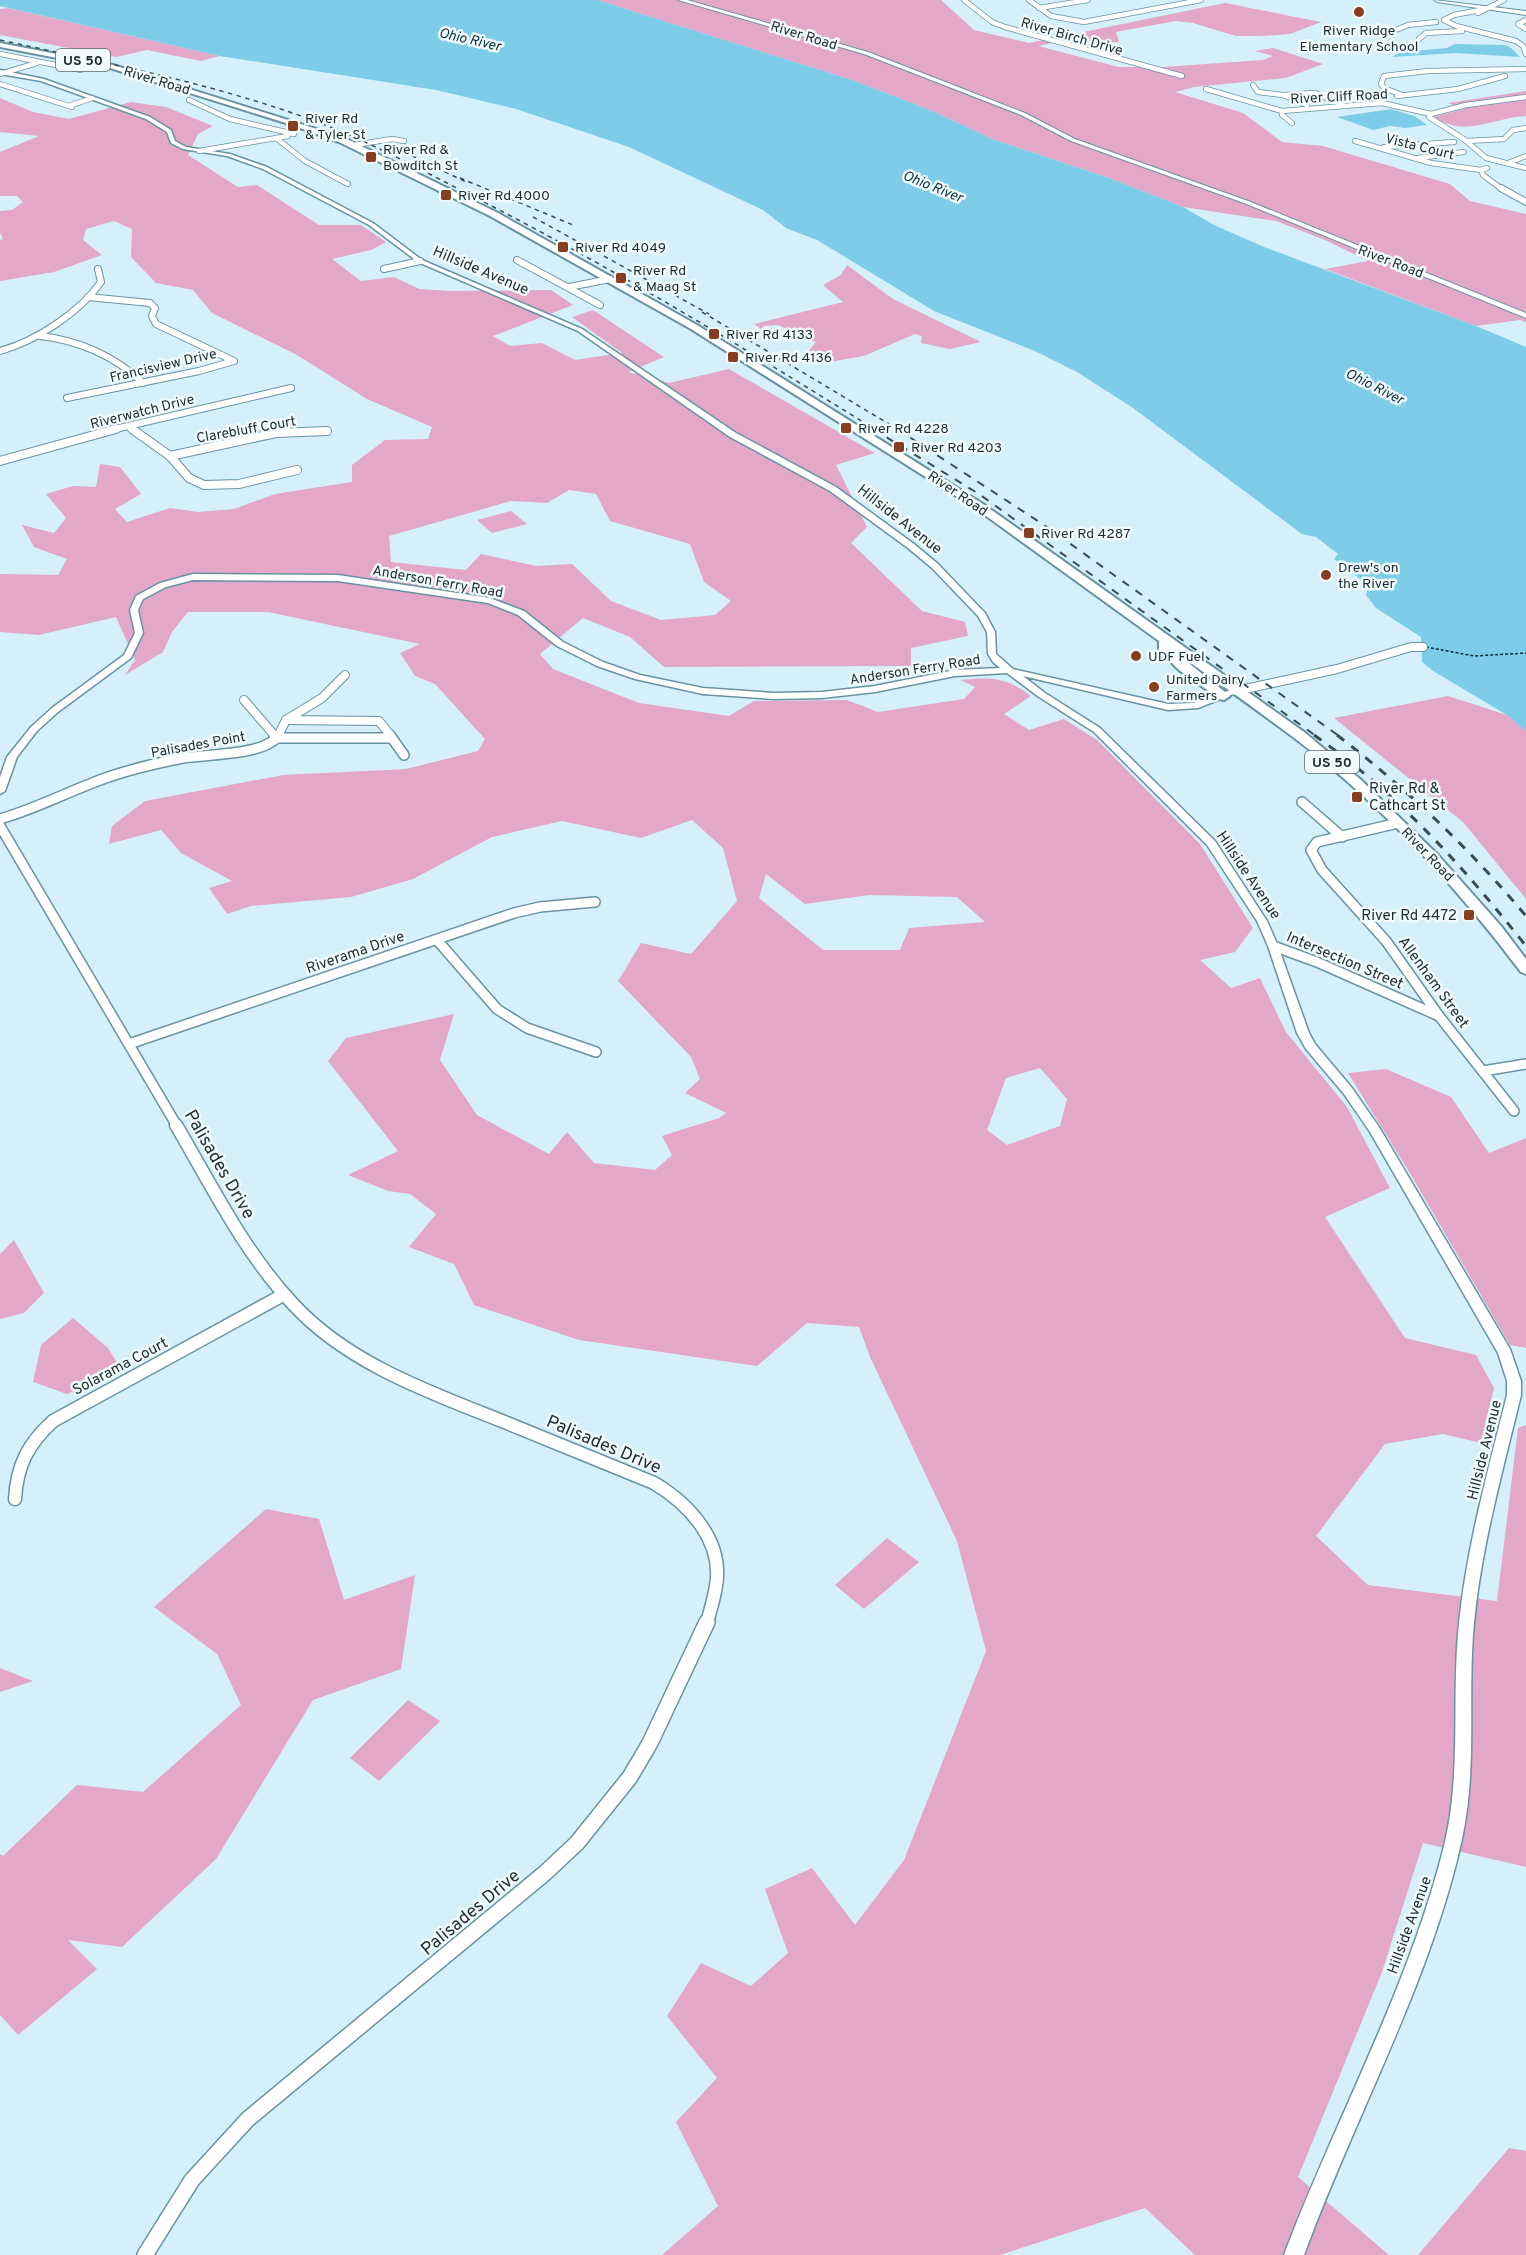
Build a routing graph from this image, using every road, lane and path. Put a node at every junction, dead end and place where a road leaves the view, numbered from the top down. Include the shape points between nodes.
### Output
1 (681, 0) edge
2 (964, 0) edge
3 (1029, 0) edge
4 (1088, 0) edge
5 (1201, 0) edge
6 (1437, 0) edge
7 (1504, 0) edge
8 (1079, 1) edge
9 (1191, 1) edge
10 (1039, 8) junction
11 (1483, 8) junction
12 (1526, 13) edge
13 (1469, 18) dead end
14 (1526, 20) edge
15 (1436, 22) dead end
16 (1464, 22) dead end
17 (1405, 26) junction
18 (1469, 29) junction
19 (1526, 29) edge
20 (1391, 32) dead end
21 (1433, 33) junction
22 (1419, 39) dead end
23 (0, 45) edge
24 (0, 54) edge
25 (1526, 54) edge
26 (40, 62) junction
27 (81, 70) dead end
28 (1526, 72) edge
29 (1, 73) edge
30 (1182, 76) dead end
31 (163, 81) junction
32 (1467, 82) dead end
33 (0, 84) edge
34 (1253, 85) dead end
35 (1474, 85) junction
36 (1206, 89) dead end
37 (207, 95) junction
38 (1283, 95) junction
39 (1402, 95) junction
40 (1526, 97) edge
41 (92, 98) junction
42 (189, 100) junction
43 (1377, 104) junction
44 (1307, 105) dead end
45 (1345, 106) junction
46 (1282, 111) junction
47 (1431, 114) junction
48 (1292, 123) dead end
49 (308, 127) junction
50 (1526, 128) edge
51 (291, 134) junction
52 (276, 138) junction
53 (404, 141) dead end
54 (1355, 141) dead end
55 (1467, 141) junction
56 (1454, 142) dead end
57 (354, 145) junction
58 (1377, 148) junction
59 (199, 151) junction
60 (1464, 152) dead end
61 (1526, 156) edge
62 (1415, 159) junction
63 (1504, 164) junction
64 (1526, 168) edge
65 (1481, 170) junction
66 (348, 184) dead end
67 (1526, 202) edge
68 (517, 260) dead end
69 (420, 261) junction
70 (98, 269) dead end
71 (384, 269) dead end
72 (610, 279) junction
73 (569, 287) junction
74 (88, 297) junction
75 (600, 305) dead end
76 (1526, 316) edge
77 (40, 336) junction
78 (0, 351) edge
79 (143, 383) junction
80 (291, 388) dead end
81 (67, 398) dead end
82 (128, 426) junction
83 (327, 431) dead end
84 (170, 456) junction
85 (0, 461) edge
86 (297, 470) dead end
87 (1424, 647) dead end
88 (992, 654) junction
89 (1007, 670) junction
90 (955, 673) junction
91 (345, 675) dead end
92 (1045, 679) junction
93 (1032, 687) junction
94 (1230, 693) junction
95 (244, 700) dead end
96 (286, 720) junction
97 (277, 738) junction
98 (392, 738) junction
99 (404, 755) dead end
100 (0, 791) edge
101 (1302, 802) dead end
102 (0, 819) edge
103 (1398, 823) junction
104 (0, 826) edge
105 (1342, 837) junction
106 (595, 903) dead end
107 (437, 940) junction
108 (1273, 946) junction
109 (1526, 969) edge
110 (1439, 1016) junction
111 (129, 1044) junction
112 (596, 1052) dead end
113 (1526, 1064) edge
114 (1483, 1071) junction
115 (1514, 1111) dead end
116 (283, 1295) junction
117 (15, 1499) dead end
118 (145, 2255) edge
119 (1294, 2255) edge

1 - 76 main road, River Road via 866,53 1023,114 1073,140 1328,234
2 - 30 street, River Birch Drive via 1005,27
3 - 10 street
4 - 8 street
5 - 9 street
6 - 11 main road
7 - 11 street
8 - 10 street
9 - 10 street via 1084,22 1051,16
11 - 12 main road
11 - 13 street
11 - 18 street via 1444,20
14 - 19 street via 1518,24
15 - 17 street
16 - 18 street via 1462,25
17 - 20 street
17 - 21 street
18 - 21 street
18 - 25 street via 1516,41
21 - 22 street via 1422,34
23 - 31 main road, River Road / US 50 via 111,66
24 - 26 street
26 - 27 street
26 - 29 street
28 - 35 street via 1492,77
28 - 39 street via 1391,72 1384,76 1384,88
29 - 41 street, Hillside Avenue via 42,80
31 - 37 main road, River Road / US 50
31 - 42 main road via 166,87
32 - 35 street
33 - 41 street via 70,106
34 - 38 street via 1258,92
35 - 39 street
36 - 46 street
37 - 42 street, River Road
37 - 49 main road, River Road / US 50
38 - 44 street
38 - 45 street via 1310,92
39 - 43 street via 1380,99
40 - 47 street
41 - 59 street, Hillside Avenue via 148,118 169,131 176,144
42 - 51 street, River Road via 230,119
43 - 45 street, River Cliff Road
43 - 47 street, River Cliff Road
45 - 46 street, River Cliff Road
46 - 48 street
47 - 55 street via 1431,121
49 - 51 street
49 - 57 main road, River Road / US 50
50 - 55 street via 1513,130 1499,140
51 - 52 street
51 - 57 main road via 341,146
52 - 59 street
52 - 66 street via 305,161
53 - 57 street
54 - 58 street, Vista Court
55 - 63 street via 1486,158
56 - 58 street
57 - 72 main road, River Road / US 50 via 493,214
58 - 62 street, Vista Court
59 - 69 street, Hillside Avenue via 237,158 276,173 371,224
60 - 62 street
61 - 63 street
62 - 65 street, Vista Court
63 - 64 street
63 - 65 street
65 - 67 street via 1510,195
68 - 73 street
69 - 71 street
69 - 88 street, Hillside Avenue via 580,330 733,435 860,507 935,566 982,615 991,632
70 - 74 street via 101,282
72 - 73 street
72 - 94 main road, River Road / US 50 via 921,468 1165,638 1165,650 1174,660
73 - 75 street
74 - 77 street
74 - 79 street, Francisview Drive via 150,303 155,308 152,316 156,324 234,361
77 - 78 street
77 - 79 street via 77,344 131,370
79 - 81 street, Francisview Drive
80 - 82 street, Riverwatch Drive
82 - 84 street
82 - 85 street, Riverwatch Drive
83 - 84 street, Clarebluff Court via 276,433
84 - 86 street via 189,478 210,486 239,484
87 - 94 street, Anderson Ferry Road
88 - 89 street, Hillside Avenue
88 - 90 street via 978,666
89 - 90 street, Anderson Ferry Road
89 - 92 street, Anderson Ferry Road
89 - 93 street, Hillside Avenue
90 - 100 street, Anderson Ferry Road via 822,695 703,691 600,664 560,644 520,613 490,602 338,579 194,577 163,585 139,598 134,610 139,633 128,656 34,729 12,757
91 - 96 street via 322,698
92 - 93 street
92 - 94 street, Anderson Ferry Road via 1168,707 1196,706
93 - 108 street, Hillside Avenue via 1097,730 1211,843 1262,921
94 - 103 main road, River Road / US 50 via 1326,757
95 - 97 street
96 - 97 street
96 - 98 street via 379,721
97 - 98 street
97 - 102 street, Palisades Point via 240,752 184,758 91,783 38,808
98 - 99 street
101 - 105 street
103 - 105 street
103 - 109 main road, River Road / US 50 via 1465,893
104 - 111 street, Palisades Drive
105 - 110 street, Allenham Street via 1314,844 1311,850 1322,870 1380,935
106 - 107 street, Riverama Drive via 526,909
107 - 111 street, Riverama Drive
107 - 112 street via 497,1009 527,1028
108 - 110 street, Intersection Street
108 - 119 street, Hillside Avenue via 1303,1034 1387,1150 1504,1353 1514,1381 1474,1571 1466,1632 1465,1749 1454,1840 1422,1943 1319,2185
110 - 114 street, Allenham Street
111 - 116 street, Palisades Drive via 245,1242
113 - 114 street
114 - 115 street, Allenham Street
116 - 117 street, Solarama Court via 53,1421 19,1460
116 - 118 street, Palisades Drive via 326,1335 375,1367 654,1483 674,1495 696,1516 709,1537 717,1584 707,1623 650,1743 605,1811 545,1873 248,2119 192,2180

